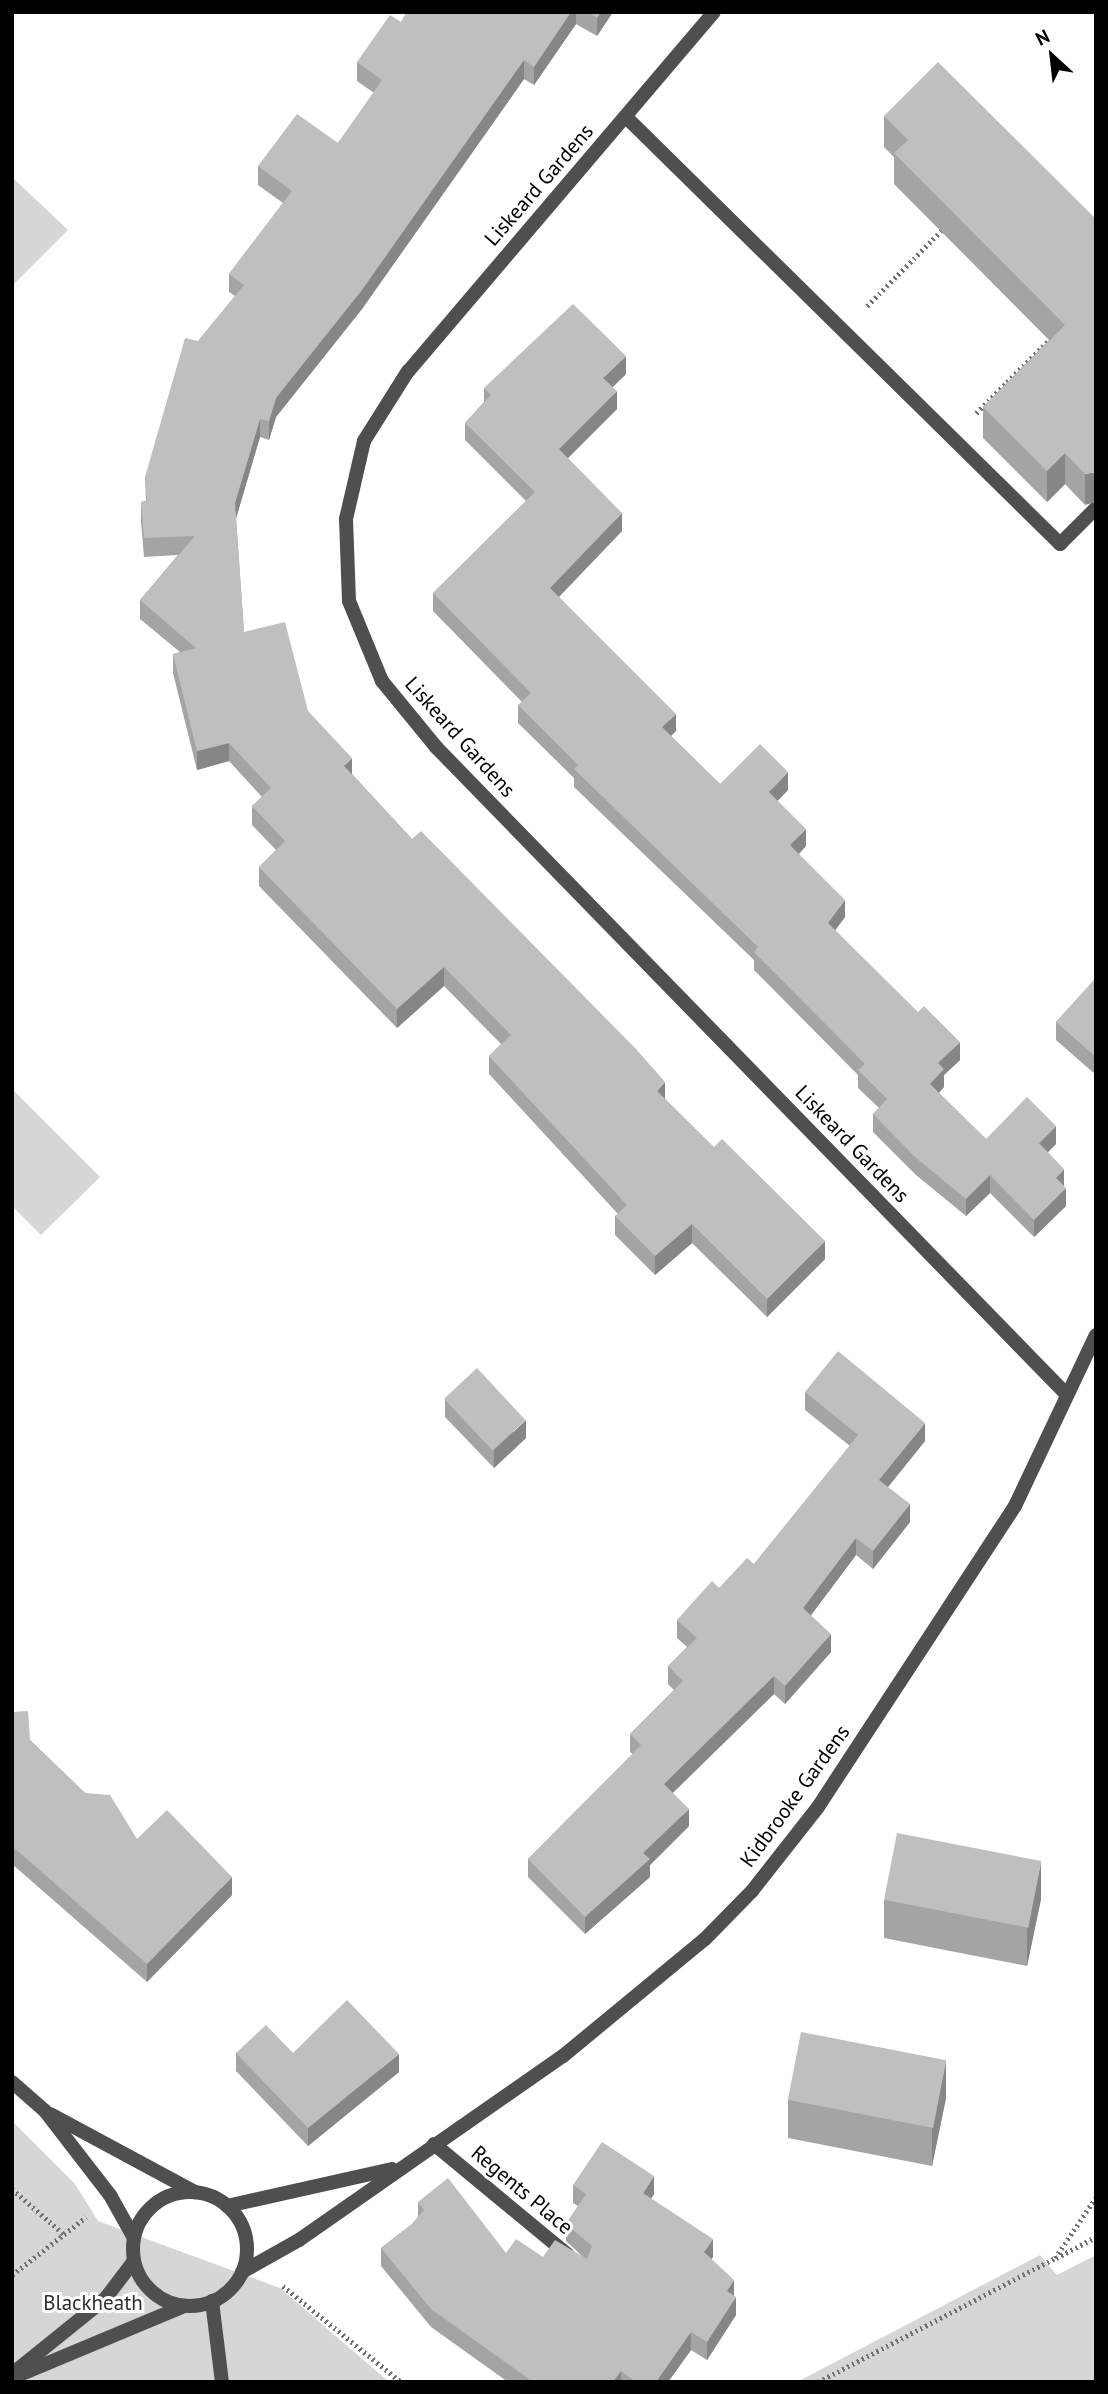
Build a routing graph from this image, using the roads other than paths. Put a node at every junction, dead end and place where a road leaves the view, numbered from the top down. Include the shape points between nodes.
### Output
1 (714, 12) edge
2 (626, 117) junction
3 (1096, 508) edge
4 (1096, 1335) edge
5 (1067, 1395) junction
6 (12, 2082) edge
7 (45, 2111) junction
8 (434, 2144) junction
9 (396, 2168) junction
10 (195, 2192) junction
11 (227, 2206) junction
12 (134, 2238) junction
13 (134, 2261) junction
14 (583, 2268) edge
15 (242, 2272) junction
16 (212, 2301) junction
17 (184, 2306) junction
18 (12, 2376) edge
19 (222, 2382) edge

1 - 2 street, Liskeard Gardens
2 - 3 street via 1060,544
2 - 5 street, Liskeard Gardens via 408,371 364,441 346,519 349,601 382,681 436,747
4 - 5 street, Kidbrooke Gardens
5 - 8 street, Kidbrooke Gardens via 1015,1506 818,1807 752,1891 705,1939 563,2056
6 - 7 street
7 - 10 street
7 - 12 street via 110,2195
8 - 9 street, Kidbrooke Gardens
8 - 14 street, Regents Place
9 - 11 street
9 - 15 street, Kidbrooke Gardens via 299,2240
10 - 11 street
10 - 12 street via 151,2206
11 - 15 street via 245,2236
12 - 13 street
13 - 17 street via 152,2291
13 - 18 street via 105,2299
15 - 16 street
16 - 17 street
16 - 19 street
17 - 18 street

